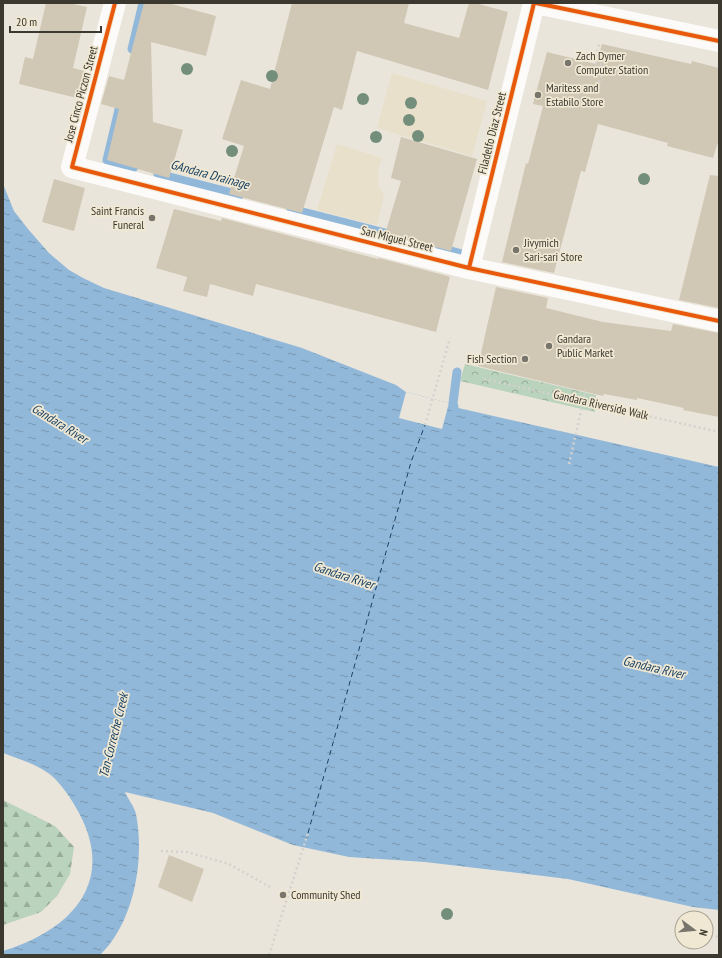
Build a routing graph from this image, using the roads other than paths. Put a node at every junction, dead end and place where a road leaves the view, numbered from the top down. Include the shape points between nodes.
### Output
1 (115, 3) edge
2 (535, 3) edge
3 (719, 41) edge
4 (72, 167) joint
5 (469, 268) junction
6 (719, 321) edge

1 - 4 street, Jose Cinco Piczon Street
2 - 3 street
2 - 5 street, Filadelfo Diaz Street
4 - 5 street, San Miguel Street
5 - 6 street, San Miguel Street

